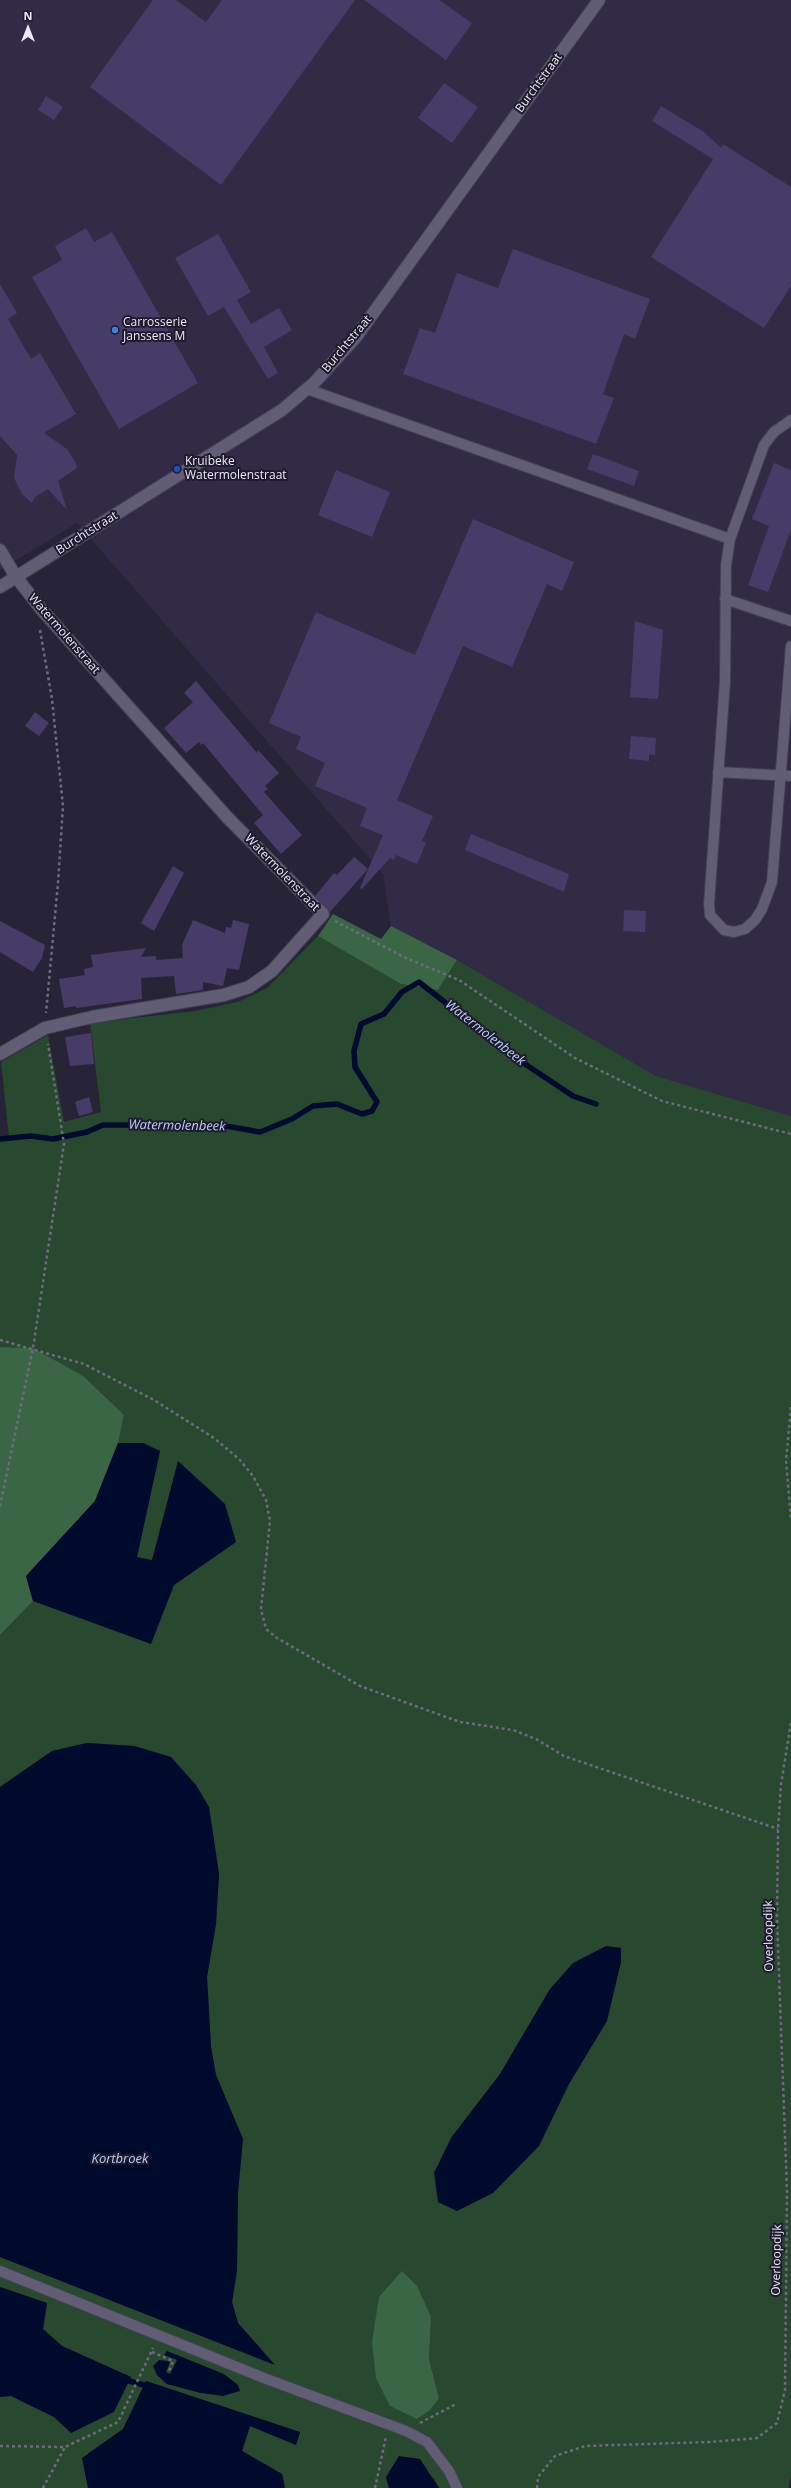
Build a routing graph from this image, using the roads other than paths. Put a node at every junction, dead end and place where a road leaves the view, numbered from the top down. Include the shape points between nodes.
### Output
1 (599, 0) edge
2 (307, 389) junction
3 (791, 420) edge
4 (730, 539) junction
5 (0, 550) edge
6 (16, 577) junction
7 (0, 587) edge
8 (725, 599) junction
9 (791, 621) edge
10 (791, 646) edge
11 (718, 772) junction
12 (786, 776) edge
13 (0, 1054) edge
14 (0, 2271) edge
15 (458, 2488) edge

1 - 2 street, Burchtstraat via 356,337
2 - 4 lane
2 - 6 street, Burchtstraat via 282,410
3 - 4 lane via 774,432 764,445
4 - 8 lane
5 - 6 street, Watermolenstraat
6 - 7 street, Burchtstraat
6 - 13 street, Watermolenstraat via 35,602 227,817 323,914 272,971 249,986 224,995 92,1017 45,1028
8 - 9 lane
8 - 11 lane via 725,681
10 - 12 lane
11 - 12 lane
11 - 12 lane via 710,915 724,930 734,932 745,929 755,920 769,895
14 - 15 lane via 264,2378 406,2431 427,2442 449,2471

